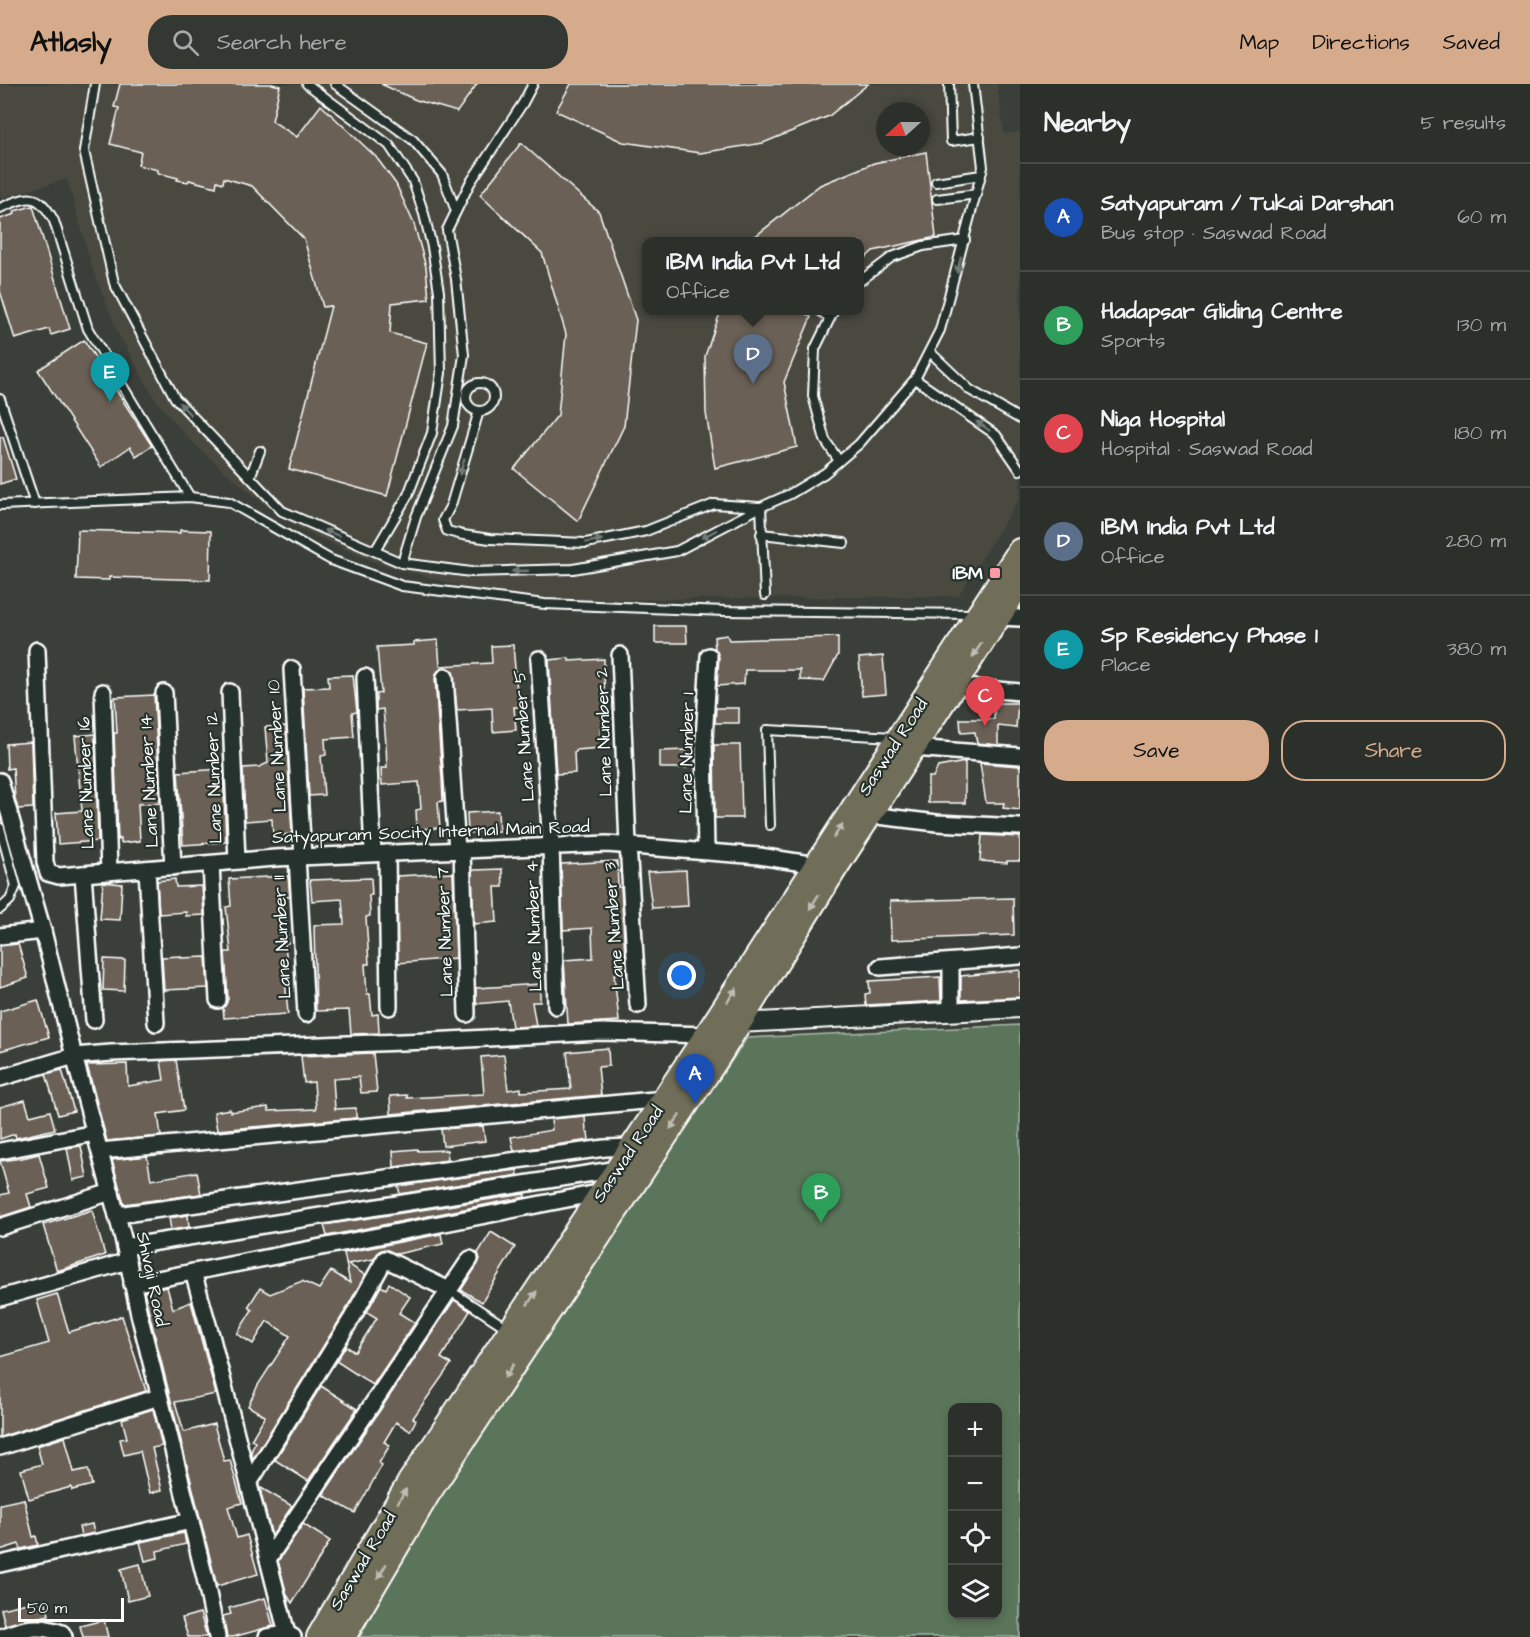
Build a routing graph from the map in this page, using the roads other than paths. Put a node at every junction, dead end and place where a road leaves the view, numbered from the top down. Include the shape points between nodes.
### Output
1 (95, 84) edge
2 (307, 84) edge
3 (335, 84) edge
4 (533, 84) edge
5 (950, 84) edge
6 (973, 84) edge
7 (980, 137) junction
8 (981, 175) junction
9 (936, 182) dead end
10 (976, 194) junction
11 (937, 199) dead end
12 (0, 208) edge
13 (456, 211) junction
14 (965, 240) junction
15 (864, 278) edge
16 (832, 315) edge
17 (930, 352) junction
18 (915, 378) junction
19 (458, 392) junction
20 (467, 398) junction
21 (1, 404) edge
22 (479, 411) junction
23 (1020, 419) edge
24 (260, 451) dead end
25 (839, 461) junction
26 (1020, 470) edge
27 (250, 477) junction
28 (190, 497) junction
29 (35, 504) junction
30 (0, 505) edge
31 (761, 507) junction
32 (761, 534) junction
33 (844, 543) dead end
34 (375, 551) junction
35 (1020, 551) edge
36 (402, 563) junction
37 (1020, 584) edge
38 (765, 595) dead end
39 (999, 616) edge
40 (37, 650) dead end
41 (620, 655) dead end
42 (709, 656) dead end
43 (538, 659) dead end
44 (292, 669) dead end
45 (365, 677) dead end
46 (445, 677) dead end
47 (953, 686) junction
48 (103, 692) dead end
49 (230, 692) dead end
50 (1020, 692) edge
51 (164, 693) dead end
52 (906, 743) junction
53 (1020, 756) edge
54 (0, 781) edge
55 (869, 815) junction
56 (770, 825) dead end
57 (1020, 827) edge
58 (0, 828) edge
59 (628, 844) junction
60 (551, 846) junction
61 (459, 850) junction
62 (706, 851) junction
63 (380, 853) junction
64 (300, 857) junction
65 (237, 861) junction
66 (211, 864) junction
67 (816, 865) junction
68 (173, 867) junction
69 (147, 869) junction
70 (109, 872) junction
71 (83, 874) junction
72 (0, 909) edge
73 (44, 931) junction
74 (0, 936) edge
75 (1020, 956) edge
76 (951, 963) junction
77 (880, 967) dead end
78 (218, 1000) dead end
79 (556, 1005) dead end
80 (638, 1005) dead end
81 (389, 1007) dead end
82 (1020, 1008) edge
83 (951, 1012) junction
84 (306, 1014) dead end
85 (467, 1014) dead end
86 (94, 1020) dead end
87 (156, 1023) dead end
88 (740, 1023) junction
89 (707, 1035) junction
90 (74, 1056) junction
91 (0, 1078) edge
92 (665, 1099) junction
93 (95, 1133) junction
94 (633, 1147) junction
95 (0, 1151) edge
96 (100, 1151) junction
97 (618, 1169) junction
98 (111, 1192) junction
99 (603, 1192) junction
100 (117, 1215) junction
101 (0, 1227) edge
102 (126, 1254) junction
103 (470, 1259) dead end
104 (193, 1272) junction
105 (132, 1284) junction
106 (449, 1290) junction
107 (0, 1298) edge
108 (510, 1331) junction
109 (159, 1397) junction
110 (0, 1447) edge
111 (249, 1483) junction
112 (191, 1521) junction
113 (268, 1559) junction
114 (0, 1564) edge
115 (289, 1636) edge
116 (1, 1637) edge
117 (64, 1637) edge
118 (217, 1637) edge
119 (267, 1637) edge
120 (319, 1637) edge
121 (343, 1637) edge

27 -> 1 lane via 175,398 114,283 84,151
2 - 34 lane via 389,145 412,181 427,225 440,292 441,373 432,433 408,495
3 - 13 lane via 414,140 441,174
4 - 13 lane
5 - 7 lane via 951,141
6 - 7 lane
7 - 8 lane
8 - 9 lane
8 - 10 lane
10 - 11 lane
10 - 14 lane
12 - 28 lane via 32,198 46,207 54,221 88,329
13 - 19 lane via 447,230 464,355
14 - 15 lane via 923,246 892,257
14 -> 17 lane
16 - 25 lane via 815,349 813,396 825,440
17 - 18 lane
17 - 23 lane via 970,390
18 - 25 lane via 859,444
26 -> 18 lane via 996,435
19 - 20 lane
19 - 36 lane via 453,426
20 - 22 lane via 471,407
20 - 22 lane via 476,384 489,387 493,402
21 - 29 lane
22 -> 31 lane via 443,520 447,531 490,539 586,543 646,531 714,504
24 - 27 lane
25 - 31 lane via 790,494
34 -> 27 lane via 282,511
28 - 29 lane
28 - 39 lane via 229,502 331,560 402,586 545,604
29 - 30 lane
31 - 32 lane
31 -> 36 lane via 677,552 573,569 471,572
32 - 33 lane
32 - 38 lane
34 - 36 lane
35 - 39 highway, Saswad Road
37 - 39 highway, Saswad Road
39 -> 47 highway, Saswad Road
39 - 52 highway, Saswad Road
40 - 71 street, Satyapuram Socity Internal Main Road via 45,862 48,873
41 - 59 street, Lane Number 2
42 - 62 street, Lane Number 1 via 704,740
43 - 60 street, Lane Number 5
44 - 64 street, Lane Number 10
45 - 63 street
46 - 61 street, Lane Number 7
47 - 50 street
47 - 52 highway, Saswad Road
48 - 70 street, Lane Number 16
49 - 65 street, Lane Number 12
51 - 68 street, Lane Number 14
52 - 53 street
52 - 55 highway, Saswad Road
52 - 56 lane via 767,730
67 -> 52 highway, Saswad Road
54 - 73 street, Shivaji Road
55 - 57 street
55 -> 88 highway, Saswad Road
58 - 72 lane via 16,886 10,900
59 - 60 street, Satyapuram Socity Internal Main Road
59 - 62 street, Satyapuram Socity Internal Main Road
59 - 80 street, Lane Number 3
60 - 61 street, Satyapuram Socity Internal Main Road
60 - 79 street, Lane Number 4
61 - 63 street, Satyapuram Socity Internal Main Road
61 - 85 street, Lane Number 7
62 - 67 street, Satyapuram Socity Internal Main Road
63 - 64 street, Satyapuram Socity Internal Main Road
63 - 81 street
64 - 65 street, Satyapuram Socity Internal Main Road
64 - 84 street, Lane Number 11
65 - 66 street, Satyapuram Socity Internal Main Road
66 - 68 street, Satyapuram Socity Internal Main Road
66 - 78 street
89 -> 67 highway, Saswad Road
68 - 69 street, Satyapuram Socity Internal Main Road
69 - 70 street, Satyapuram Socity Internal Main Road
69 - 87 street
70 - 71 street, Satyapuram Socity Internal Main Road
71 - 86 street
73 - 74 street
73 - 90 street, Shivaji Road
75 - 76 street
76 - 77 street
76 - 83 street
82 - 83 street
83 - 88 street
88 -> 121 highway, Saswad Road via 428,1493
89 - 90 street via 601,1032
89 - 92 highway, Saswad Road
90 - 91 street
90 - 93 street, Shivaji Road
92 - 94 highway, Saswad Road
92 - 96 street
93 - 95 street
93 - 96 street, Shivaji Road
94 - 97 highway, Saswad Road
94 - 100 street
96 - 98 street, Shivaji Road
97 - 99 highway, Saswad Road
97 - 102 street
98 - 100 street, Shivaji Road
98 - 101 street
99 - 104 street
108 -> 99 highway, Saswad Road
100 - 102 street, Shivaji Road
102 - 105 street, Shivaji Road
102 - 107 street
103 - 106 street
104 - 105 street
104 - 111 street
105 - 109 street, Shivaji Road
106 - 108 lane
106 - 111 street via 386,1260
106 - 113 street
120 -> 108 highway, Saswad Road via 410,1482
109 - 110 street
109 - 112 street, Shivaji Road
111 - 113 street
112 - 114 street
112 - 118 street, Shivaji Road
113 - 115 street
115 - 119 street
116 - 117 street via 47,1627

